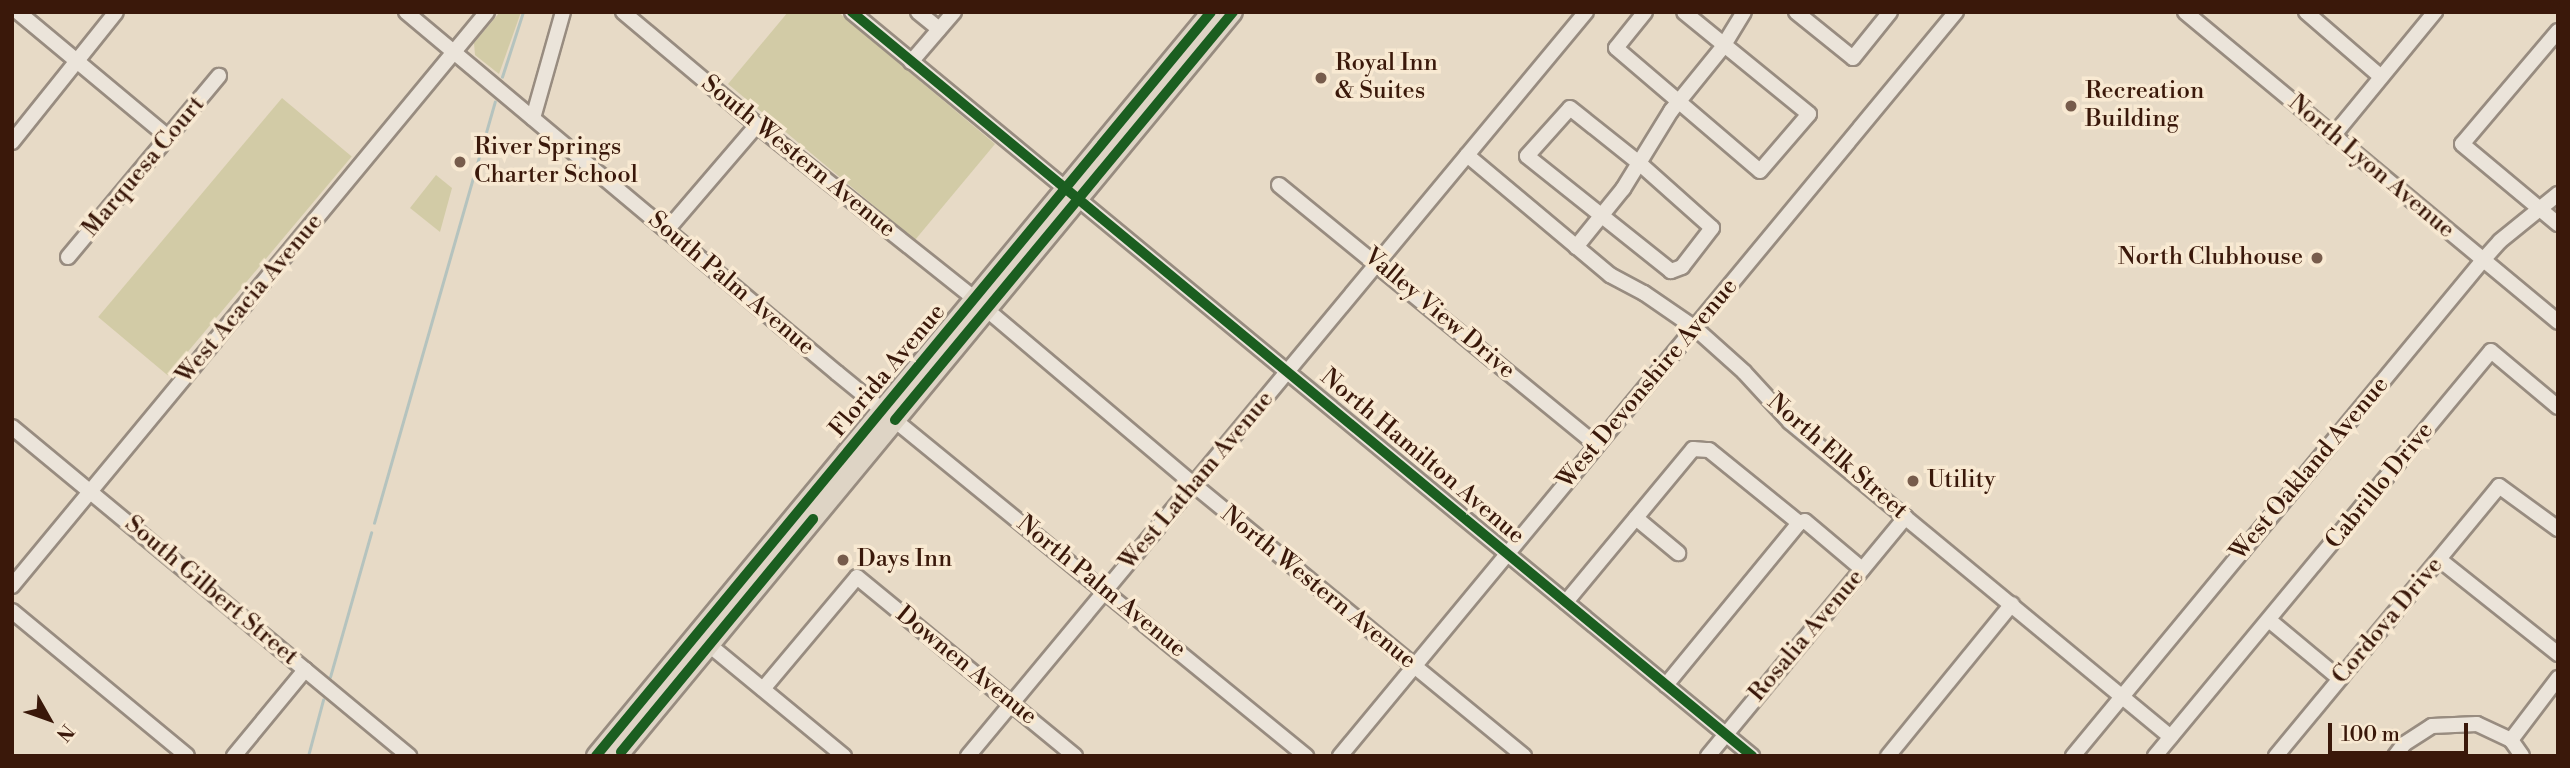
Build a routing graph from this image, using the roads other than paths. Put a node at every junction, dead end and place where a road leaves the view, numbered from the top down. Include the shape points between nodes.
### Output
1 (18, 12) edge
2 (117, 12) edge
3 (406, 12) edge
4 (487, 12) edge
5 (563, 12) edge
6 (623, 12) edge
7 (852, 12) edge
8 (918, 12) edge
9 (954, 12) edge
10 (1211, 12) edge
11 (1233, 12) edge
12 (1586, 12) edge
13 (1645, 12) edge
14 (1684, 12) edge
15 (1744, 12) edge
16 (1796, 12) edge
17 (1956, 12) edge
18 (2185, 12) edge
19 (2306, 12) edge
20 (2435, 12) edge
21 (1891, 13) edge
22 (939, 29) junction
23 (2558, 31) edge
24 (1725, 44) junction
25 (454, 52) junction
26 (915, 57) junction
27 (76, 61) junction
28 (219, 76) dead end
29 (2381, 77) junction
30 (1679, 101) junction
31 (533, 118) junction
32 (757, 125) junction
33 (2333, 136) junction
34 (168, 137) junction
35 (13, 141) edge
36 (1467, 155) junction
37 (1639, 162) junction
38 (1279, 184) dead end
39 (2558, 194) edge
40 (1071, 195) junction
41 (2538, 208) junction
42 (1601, 216) junction
43 (2558, 224) edge
44 (667, 230) junction
45 (1576, 247) junction
46 (68, 257) dead end
47 (2483, 260) junction
48 (1378, 263) junction
49 (981, 304) junction
50 (2558, 322) edge
51 (1695, 328) junction
52 (1287, 373) junction
53 (2558, 407) edge
54 (889, 415) junction
55 (12, 427) edge
56 (1597, 445) junction
57 (1194, 485) junction
58 (90, 492) junction
59 (1906, 517) junction
60 (1636, 518) junction
61 (1799, 523) junction
62 (2558, 529) edge
63 (1678, 553) dead end
64 (1507, 554) junction
65 (2440, 560) junction
66 (1862, 569) junction
67 (12, 586) edge
68 (1105, 590) junction
69 (1566, 602) junction
70 (2012, 604) junction
71 (12, 611) edge
72 (2269, 620) junction
73 (703, 639) junction
74 (2558, 654) edge
75 (1414, 667) junction
76 (306, 670) junction
77 (2558, 678) edge
78 (2340, 679) junction
79 (1670, 680) junction
80 (655, 684) junction
81 (763, 689) junction
82 (2122, 697) junction
83 (1012, 703) junction
84 (1726, 734) junction
85 (2171, 737) junction
86 (2511, 740) junction
87 (622, 754) edge
88 (187, 756) edge
89 (234, 756) edge
90 (410, 756) edge
91 (596, 756) edge
92 (844, 756) edge
93 (968, 756) edge
94 (1076, 756) edge
95 (1306, 756) edge
96 (1340, 756) edge
97 (1524, 756) edge
98 (1708, 756) edge
99 (1752, 756) edge
100 (1888, 756) edge
101 (2073, 756) edge
102 (2155, 756) edge
103 (2276, 756) edge
104 (2395, 756) edge
105 (2522, 756) edge

1 - 27 street
2 - 27 street
3 - 25 street, South Palm Avenue
4 - 25 street, West Acacia Avenue
5 - 31 street
6 - 32 street, South Western Avenue
7 - 26 street, North Hamilton Avenue
8 - 22 street
9 - 22 street
10 - 40 main road, Florida Avenue
11 - 40 main road, Florida Avenue
12 - 36 street, West Latham Avenue
13 - 30 street via 1616,48
14 - 24 street
15 - 24 street
16 - 21 street via 1853,58
17 - 51 street, West Devonshire Avenue
18 - 33 street, North Lyon Avenue
19 - 29 street
20 - 29 street
22 - 26 street
23 - 41 street via 2462,144
24 - 30 street
24 - 30 street via 1808,114 1759,171
25 - 31 street, South Palm Avenue
25 - 58 street, West Acacia Avenue
26 - 40 street, North Hamilton Avenue
27 - 34 street
27 - 35 street
28 - 34 street, Marquesa Court
29 - 33 street
30 - 37 street
31 - 44 street, South Palm Avenue
32 - 44 street
32 - 49 street, South Western Avenue
33 - 47 street, North Lyon Avenue
34 - 46 street, Marquesa Court
36 - 45 street, North Elk Street
36 - 48 street, West Latham Avenue
37 - 42 street
37 - 42 street via 1570,108 1527,156
37 - 42 street via 1712,229 1682,267 1671,271
38 - 48 street, Valley View Drive
39 - 41 street, West Oakland Avenue
40 - 49 main road, Florida Avenue
40 - 52 street, North Hamilton Avenue
41 - 43 street
41 - 47 street, West Oakland Avenue
42 - 45 street
44 - 54 street, South Palm Avenue
45 - 51 street, North Elk Street via 1610,275
47 - 50 street, North Lyon Avenue
47 - 82 street, West Oakland Avenue
48 - 52 street, West Latham Avenue
48 - 56 street, Valley View Drive
49 - 54 main road, Florida Avenue
49 - 57 street, North Western Avenue
51 - 56 street, West Devonshire Avenue
51 - 59 street, North Elk Street via 1790,422
52 - 57 street, West Latham Avenue
52 - 64 street, North Hamilton Avenue
53 - 72 street, Cabrillo Drive via 2490,351
54 - 68 street, North Palm Avenue
54 - 73 main road, Florida Avenue
54 - 73 main road, Florida Avenue via 818,513
55 - 58 street, South Gilbert Street
56 - 64 street, West Devonshire Avenue
57 - 68 street, West Latham Avenue
57 - 75 street, North Western Avenue
58 - 67 street, West Acacia Avenue
58 - 76 street, South Gilbert Street
59 - 66 street, Rosalia Avenue
59 - 70 street, North Elk Street
60 - 61 street via 1693,449 1709,450
60 - 63 street
60 - 69 street
61 - 66 street via 1805,521
61 - 79 street
62 - 65 street, Cordova Drive via 2499,486
64 - 69 street, North Hamilton Avenue
64 - 75 street, West Devonshire Avenue
65 - 74 street
65 - 78 street, Cordova Drive
66 - 84 street, Rosalia Avenue
68 - 83 street, West Latham Avenue
68 - 95 street, North Palm Avenue
69 - 79 street, North Hamilton Avenue
70 - 82 street, North Elk Street
70 - 100 street
71 - 88 street
72 - 78 street
72 - 85 street, Cabrillo Drive
73 - 80 main road, Florida Avenue
73 - 81 street
73 - 87 main road, Florida Avenue
75 - 96 street, West Devonshire Avenue
75 - 97 street, North Western Avenue
76 - 89 street
76 - 90 street, South Gilbert Street
77 - 86 street
78 - 103 street, Cordova Drive
79 - 84 street, North Hamilton Avenue
80 - 87 main road via 649,703 617,743
80 - 91 main road, Florida Avenue
81 - 83 street, Downen Avenue via 857,577
81 - 92 street
82 - 85 street, North Elk Street
82 - 101 street, West Oakland Avenue
83 - 93 street, West Latham Avenue
83 - 94 street, Downen Avenue
84 - 98 street, Rosalia Avenue
84 - 99 street, North Hamilton Avenue
85 - 102 street, Cabrillo Drive
86 - 104 street via 2477,724 2432,726 2404,744
86 - 105 street

